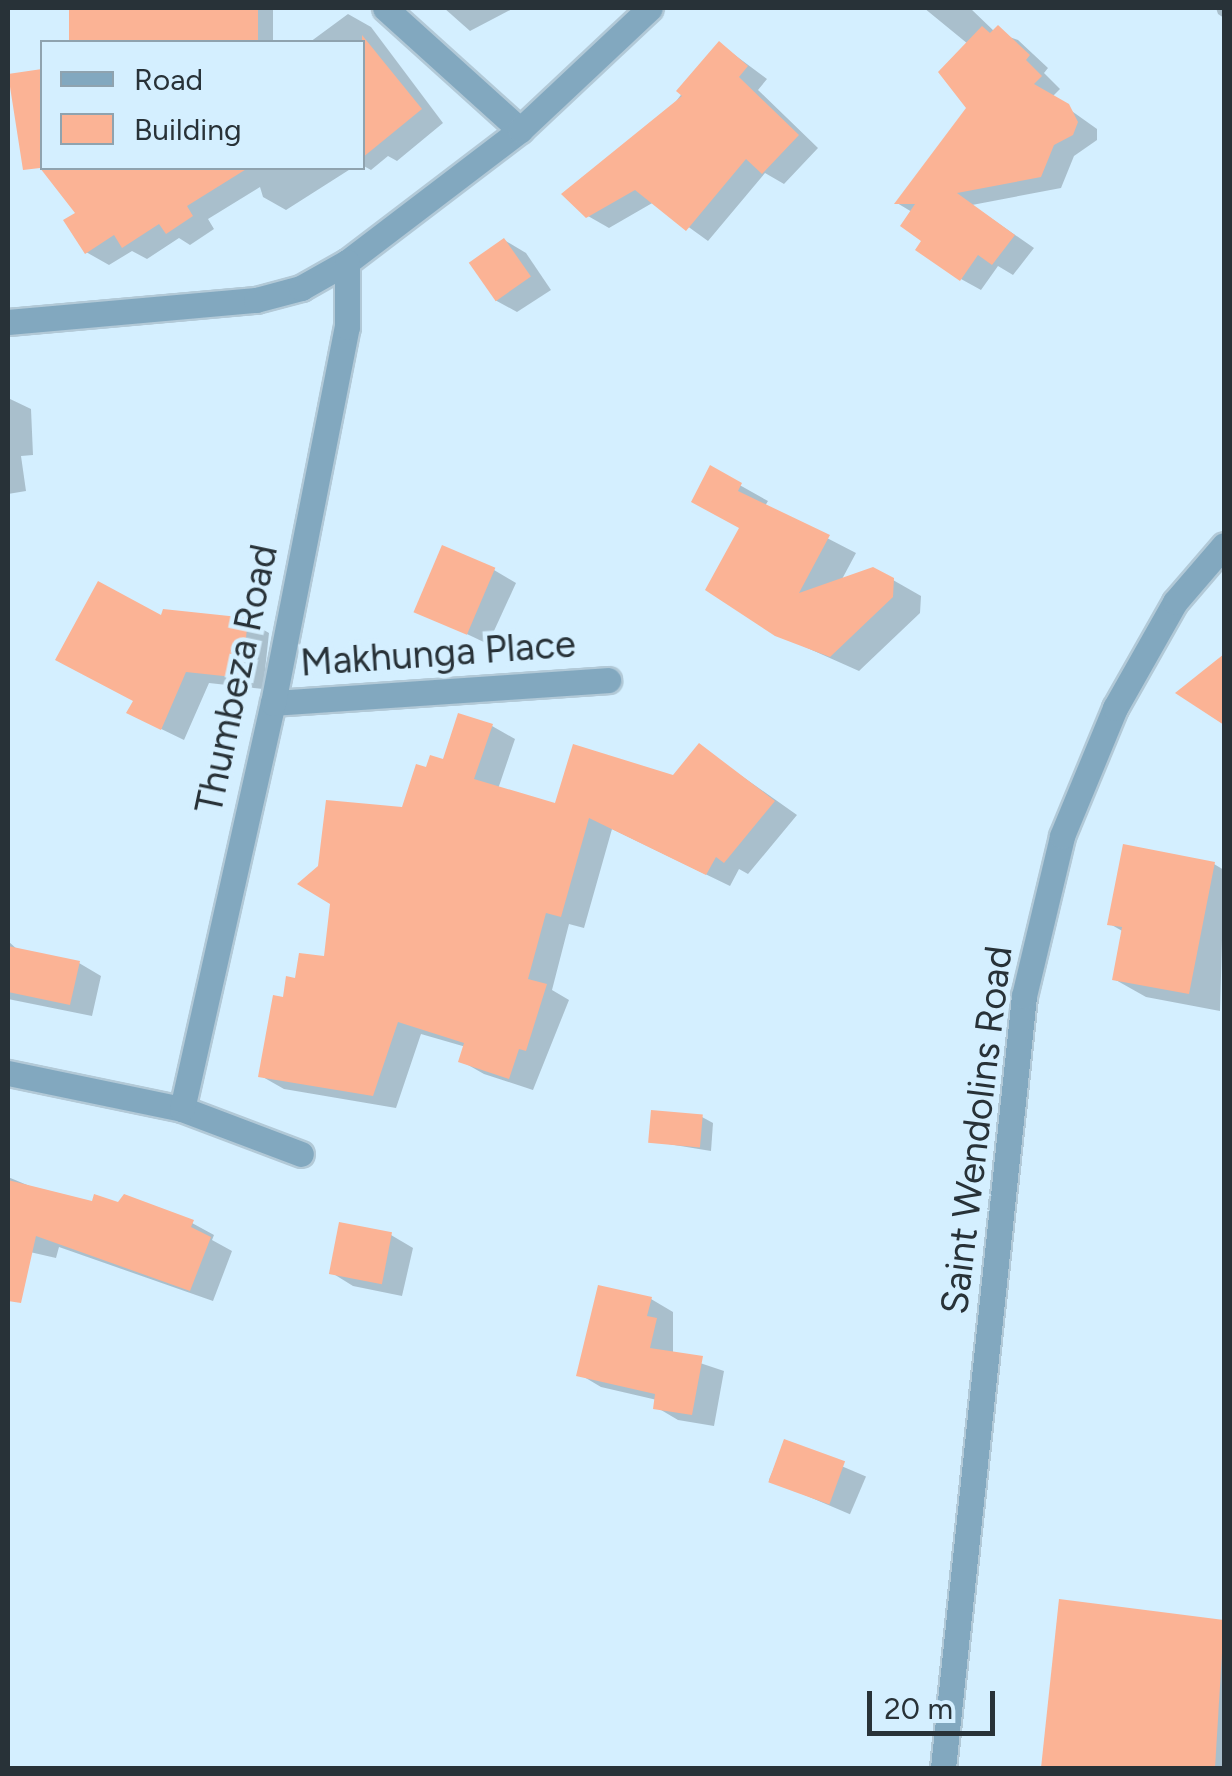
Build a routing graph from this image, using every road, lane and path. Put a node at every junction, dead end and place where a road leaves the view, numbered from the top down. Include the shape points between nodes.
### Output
1 (385, 8) edge
2 (650, 8) edge
3 (520, 130) junction
4 (347, 262) junction
5 (8, 322) edge
6 (1224, 545) edge
7 (608, 680) dead end
8 (273, 704) junction
9 (8, 1073) edge
10 (182, 1108) junction
11 (302, 1154) dead end
12 (942, 1768) edge

1 - 3 street
2 - 3 street
3 - 4 street
4 - 5 street via 301,288 256,300
4 - 8 street, Thumbeza Road via 347,327
6 - 12 street, Saint Wendolins Road via 1175,602 1115,708 1062,836 1028,978
7 - 8 street, Makhunga Place
8 - 10 street, Thumbeza Road
9 - 10 street
10 - 11 street

